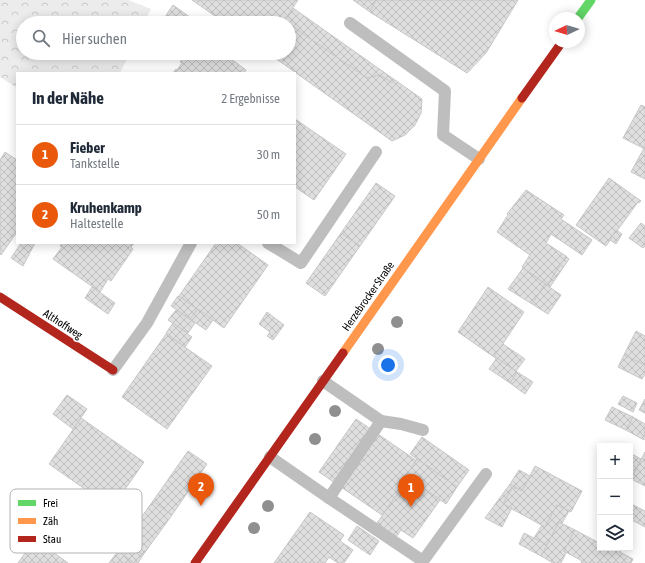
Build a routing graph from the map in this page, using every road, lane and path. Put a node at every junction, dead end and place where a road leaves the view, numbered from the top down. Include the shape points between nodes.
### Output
1 (591, 0) edge
2 (582, 12) edge
3 (350, 23) dead end
4 (558, 48) edge
5 (376, 152) dead end
6 (479, 159) junction
7 (190, 244) edge
8 (270, 244) edge
9 (0, 297) edge
10 (114, 370) joint
11 (323, 381) junction
12 (381, 421) junction
13 (423, 430) dead end
14 (270, 457) junction
15 (486, 474) dead end
16 (329, 498) junction
17 (195, 563) edge

1 - 2 main road
3 - 6 lane via 445,91 443,135
4 - 6 main road, Herzebrocker Straße
5 - 8 lane via 301,263
6 - 11 main road, Herzebrocker Straße
7 - 10 lane via 147,323
9 - 10 main road, Althoffweg
11 - 12 lane
11 - 14 main road, Herzebrocker Straße
12 - 13 lane
12 - 16 lane
14 - 16 lane
14 - 17 main road, Herzebrocker Straße
15 - 16 lane via 423,560

